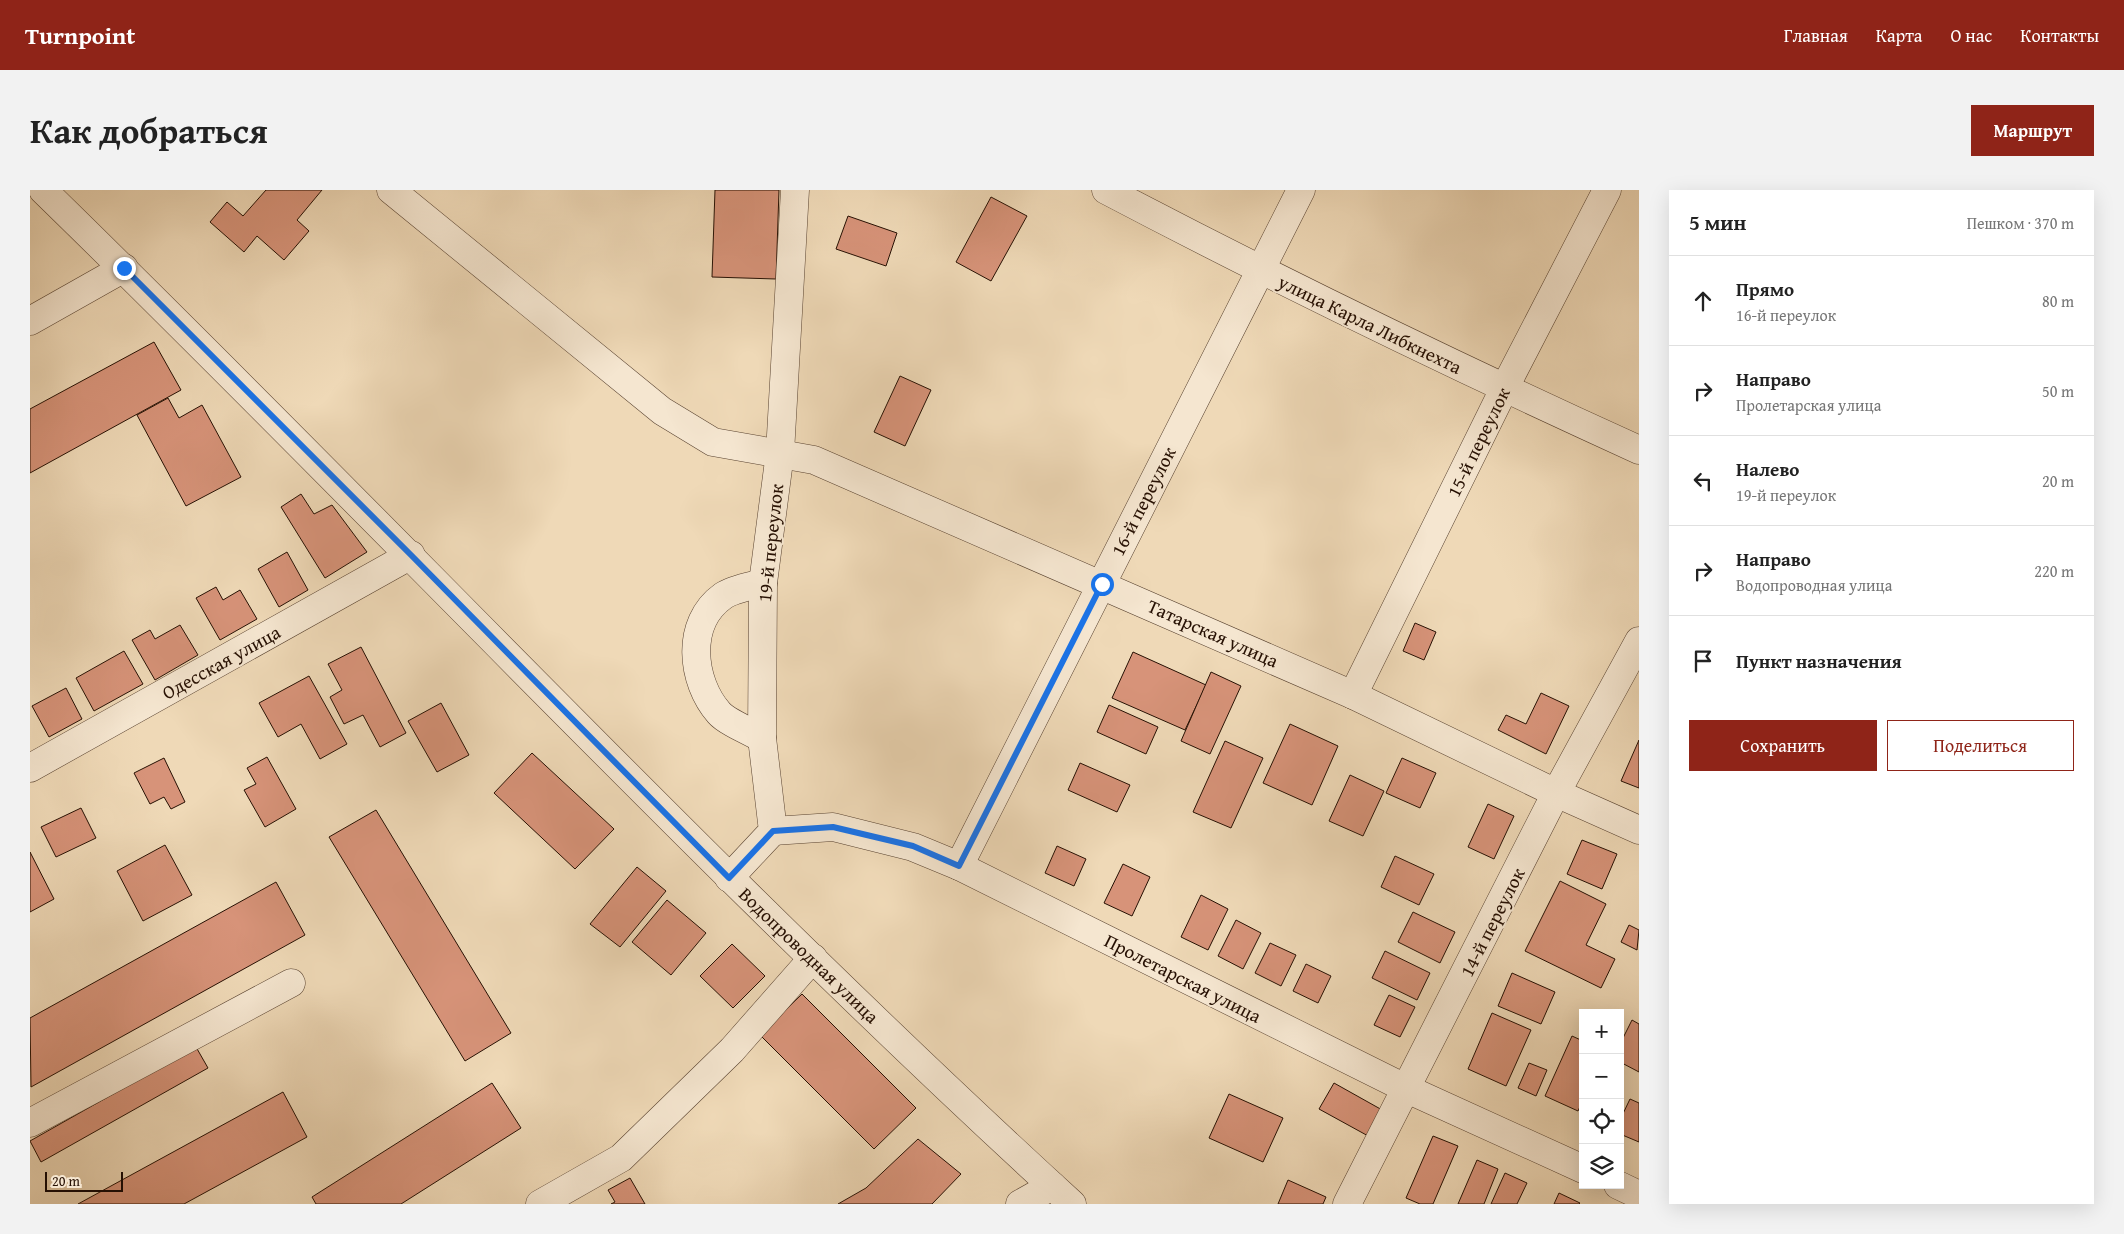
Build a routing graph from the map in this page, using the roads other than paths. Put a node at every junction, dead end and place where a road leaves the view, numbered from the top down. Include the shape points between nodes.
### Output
1 (44, 190) edge
2 (391, 190) edge
3 (795, 190) edge
4 (1106, 190) edge
5 (1301, 190) edge
6 (1607, 190) edge
7 (124, 268) junction
8 (1258, 270) junction
9 (30, 321) edge
10 (1504, 389) junction
11 (1639, 450) edge
12 (780, 454) junction
13 (411, 555) junction
14 (763, 583) junction
15 (1102, 584) junction
16 (1639, 641) edge
17 (1352, 695) junction
18 (762, 738) junction
19 (30, 768) edge
20 (1556, 794) junction
21 (1639, 830) edge
22 (773, 831) junction
23 (959, 866) junction
24 (729, 878) junction
25 (813, 958) junction
26 (290, 983) dead end
27 (1407, 1090) junction
28 (30, 1123) edge
29 (1579, 1167) edge
30 (1624, 1188) edge
31 (1062, 1195) edge
32 (1639, 1195) edge
33 (540, 1204) edge
34 (1020, 1204) edge
35 (1347, 1204) edge

1 - 7 street, Водопроводная улица
2 - 12 street, Татарская улица via 662,411 713,442
3 - 12 street, 19-й переулок
4 - 8 street, улица Карла Либкнехта
5 - 8 street, 16-й переулок
6 - 10 street, 15-й переулок
7 - 9 street
7 - 13 street, Водопроводная улица
8 - 10 street, улица Карла Либкнехта
8 - 15 street, 16-й переулок
10 - 11 street, улица Карла Либкнехта
10 - 17 street, 15-й переулок
12 - 14 street, 19-й переулок
12 - 15 street, Татарская улица via 814,460
13 - 19 street, Одесская улица
13 - 24 street, Водопроводная улица
14 - 18 street, 19-й переулок
14 - 18 street via 723,595 703,617 695,649 700,685 720,714
15 - 17 street, Татарская улица
15 - 23 street, 16-й переулок
16 - 20 street, 14-й переулок
17 - 20 street, Татарская улица
18 - 22 street, 19-й переулок
20 - 21 street, Татарская улица
20 - 27 street, 14-й переулок
22 - 23 street, Пролетарская улица via 833,827 913,846
22 - 24 street
23 - 27 street, Пролетарская улица
24 - 25 street, Водопроводная улица
25 - 31 street, Водопроводная улица
25 - 33 street via 732,1050 621,1158
26 - 28 street
27 - 29 street, Пролетарская улица
27 - 35 street, 14-й переулок
30 - 32 street
31 - 34 street

